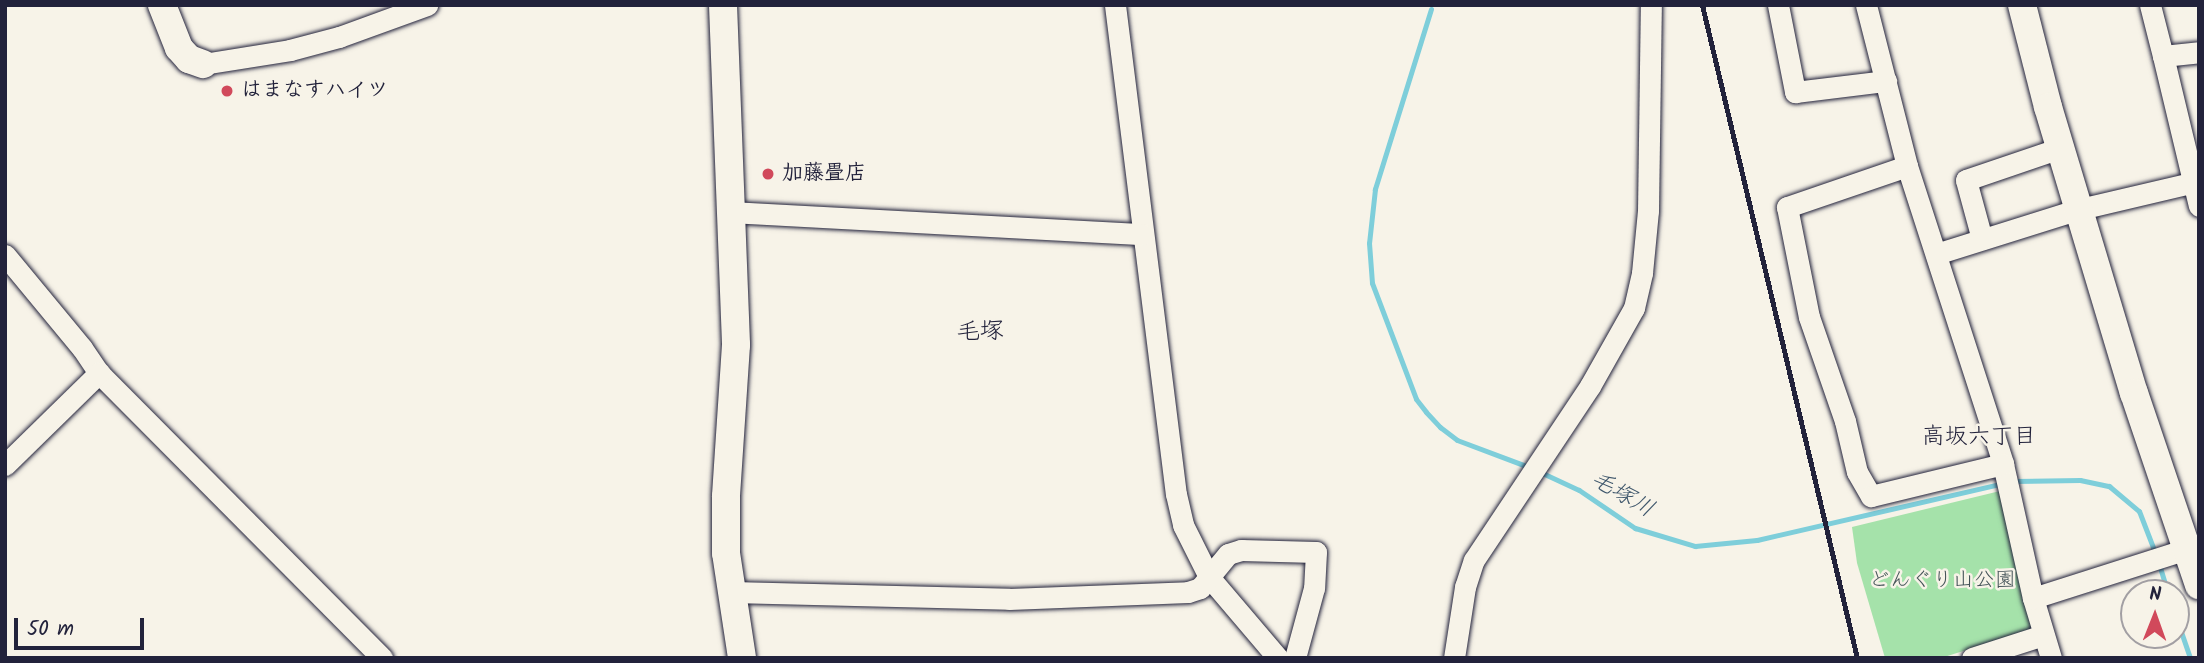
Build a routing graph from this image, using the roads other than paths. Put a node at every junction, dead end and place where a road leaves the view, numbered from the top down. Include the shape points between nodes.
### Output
1 (162, 5) edge
2 (427, 5) edge
3 (723, 5) edge
4 (1115, 5) edge
5 (1651, 5) edge
6 (1778, 5) edge
7 (1866, 5) edge
8 (2022, 5) edge
9 (2150, 5) edge
10 (2199, 52) edge
11 (2163, 56) junction
12 (203, 64) joint
13 (1886, 81) junction
14 (2060, 148) junction
15 (1907, 166) junction
16 (2196, 182) edge
17 (2199, 206) edge
18 (2080, 209) junction
19 (731, 212) junction
20 (1142, 234) junction
21 (1982, 239) junction
22 (1936, 254) junction
23 (5, 255) edge
24 (99, 373) junction
25 (2003, 464) junction
26 (5, 465) edge
27 (2193, 547) edge
28 (1209, 577) junction
29 (2199, 585) edge
30 (732, 592) junction
31 (2033, 598) junction
32 (2043, 635) junction
33 (382, 658) edge
34 (742, 658) edge
35 (1278, 658) edge
36 (1295, 658) edge
37 (1454, 658) edge
38 (1972, 658) edge
39 (2050, 658) edge

1 - 12 street via 179,48 189,59
2 - 12 street via 290,50
3 - 19 street
4 - 20 street
5 - 37 street via 1648,211 1634,308 1590,386 1474,560
6 - 13 street via 1795,92
7 - 13 street
8 - 14 street
9 - 11 street
10 - 11 street
11 - 16 street
13 - 15 street
14 - 18 street
14 - 21 street via 1966,180
15 - 22 street
15 - 25 street via 1787,207 1809,317 1845,421 1857,472 1871,496
16 - 17 street
16 - 18 street
18 - 21 street
18 - 27 street via 2134,393
19 - 20 street
19 - 30 street via 736,345 726,553
20 - 28 street via 1176,494 1187,534
21 - 22 street
22 - 25 street
23 - 24 street
24 - 26 street
24 - 33 street
25 - 31 street
27 - 29 street
27 - 31 street
28 - 30 street via 1200,588 1188,592 1022,599
28 - 35 street
28 - 36 street via 1228,554 1241,550 1315,552 1314,587
30 - 34 street
31 - 32 street
32 - 38 street
32 - 39 street

